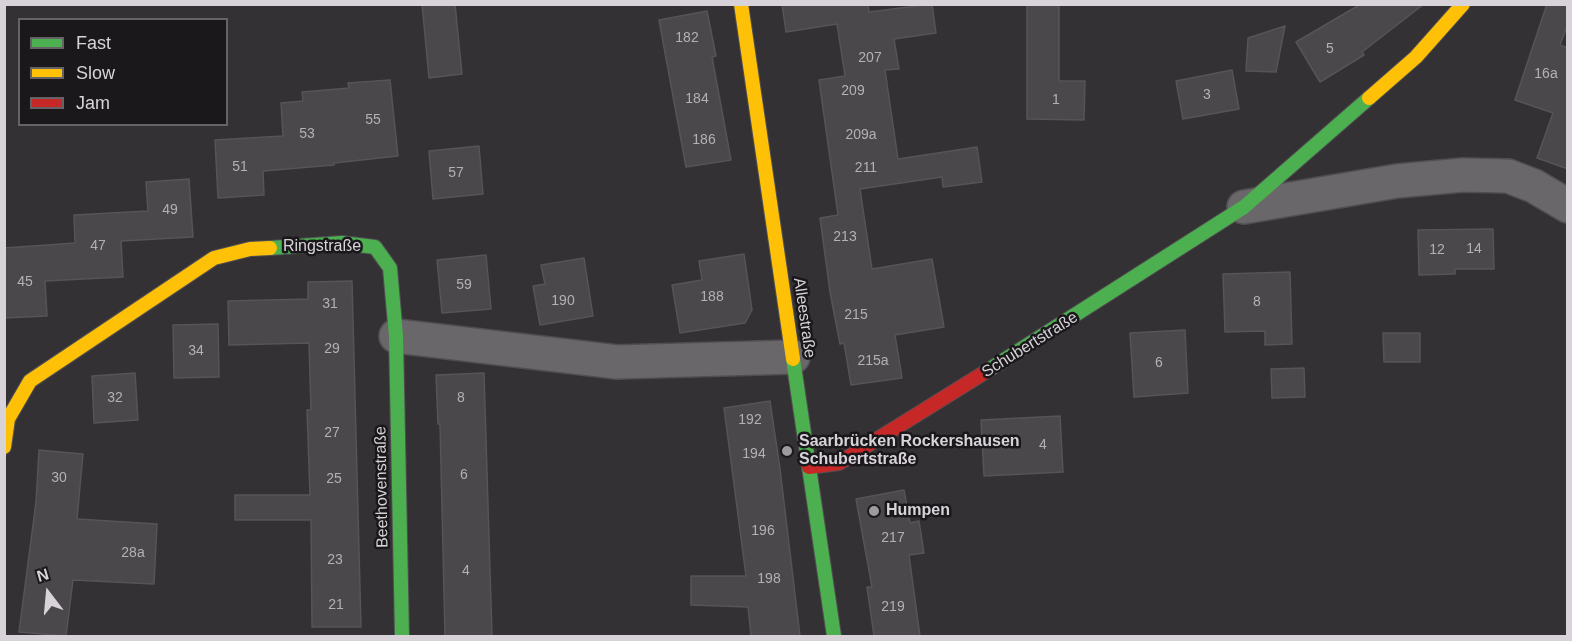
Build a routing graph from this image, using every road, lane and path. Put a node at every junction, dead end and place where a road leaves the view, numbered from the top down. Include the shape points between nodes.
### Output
1 (741, 4) edge
2 (1463, 4) edge
3 (1568, 206) edge
4 (1244, 207) junction
5 (396, 336) junction
6 (793, 357) junction
7 (4, 447) edge
8 (809, 467) junction
9 (402, 636) edge
10 (834, 636) edge

1 - 6 street, Alleestraße
2 - 4 street, Schubertstraße via 1416,57
3 - 4 street, Schubertstraße via 1508,176 1463,175 1397,181
4 - 8 street, Schubertstraße via 839,463
5 - 6 street via 617,362
5 - 7 street, Ringstraße via 390,268 375,247 342,243 250,249 213,258 30,381 8,419
5 - 9 street, Beethovenstraße
6 - 8 street, Alleestraße
8 - 10 street, Alleestraße

